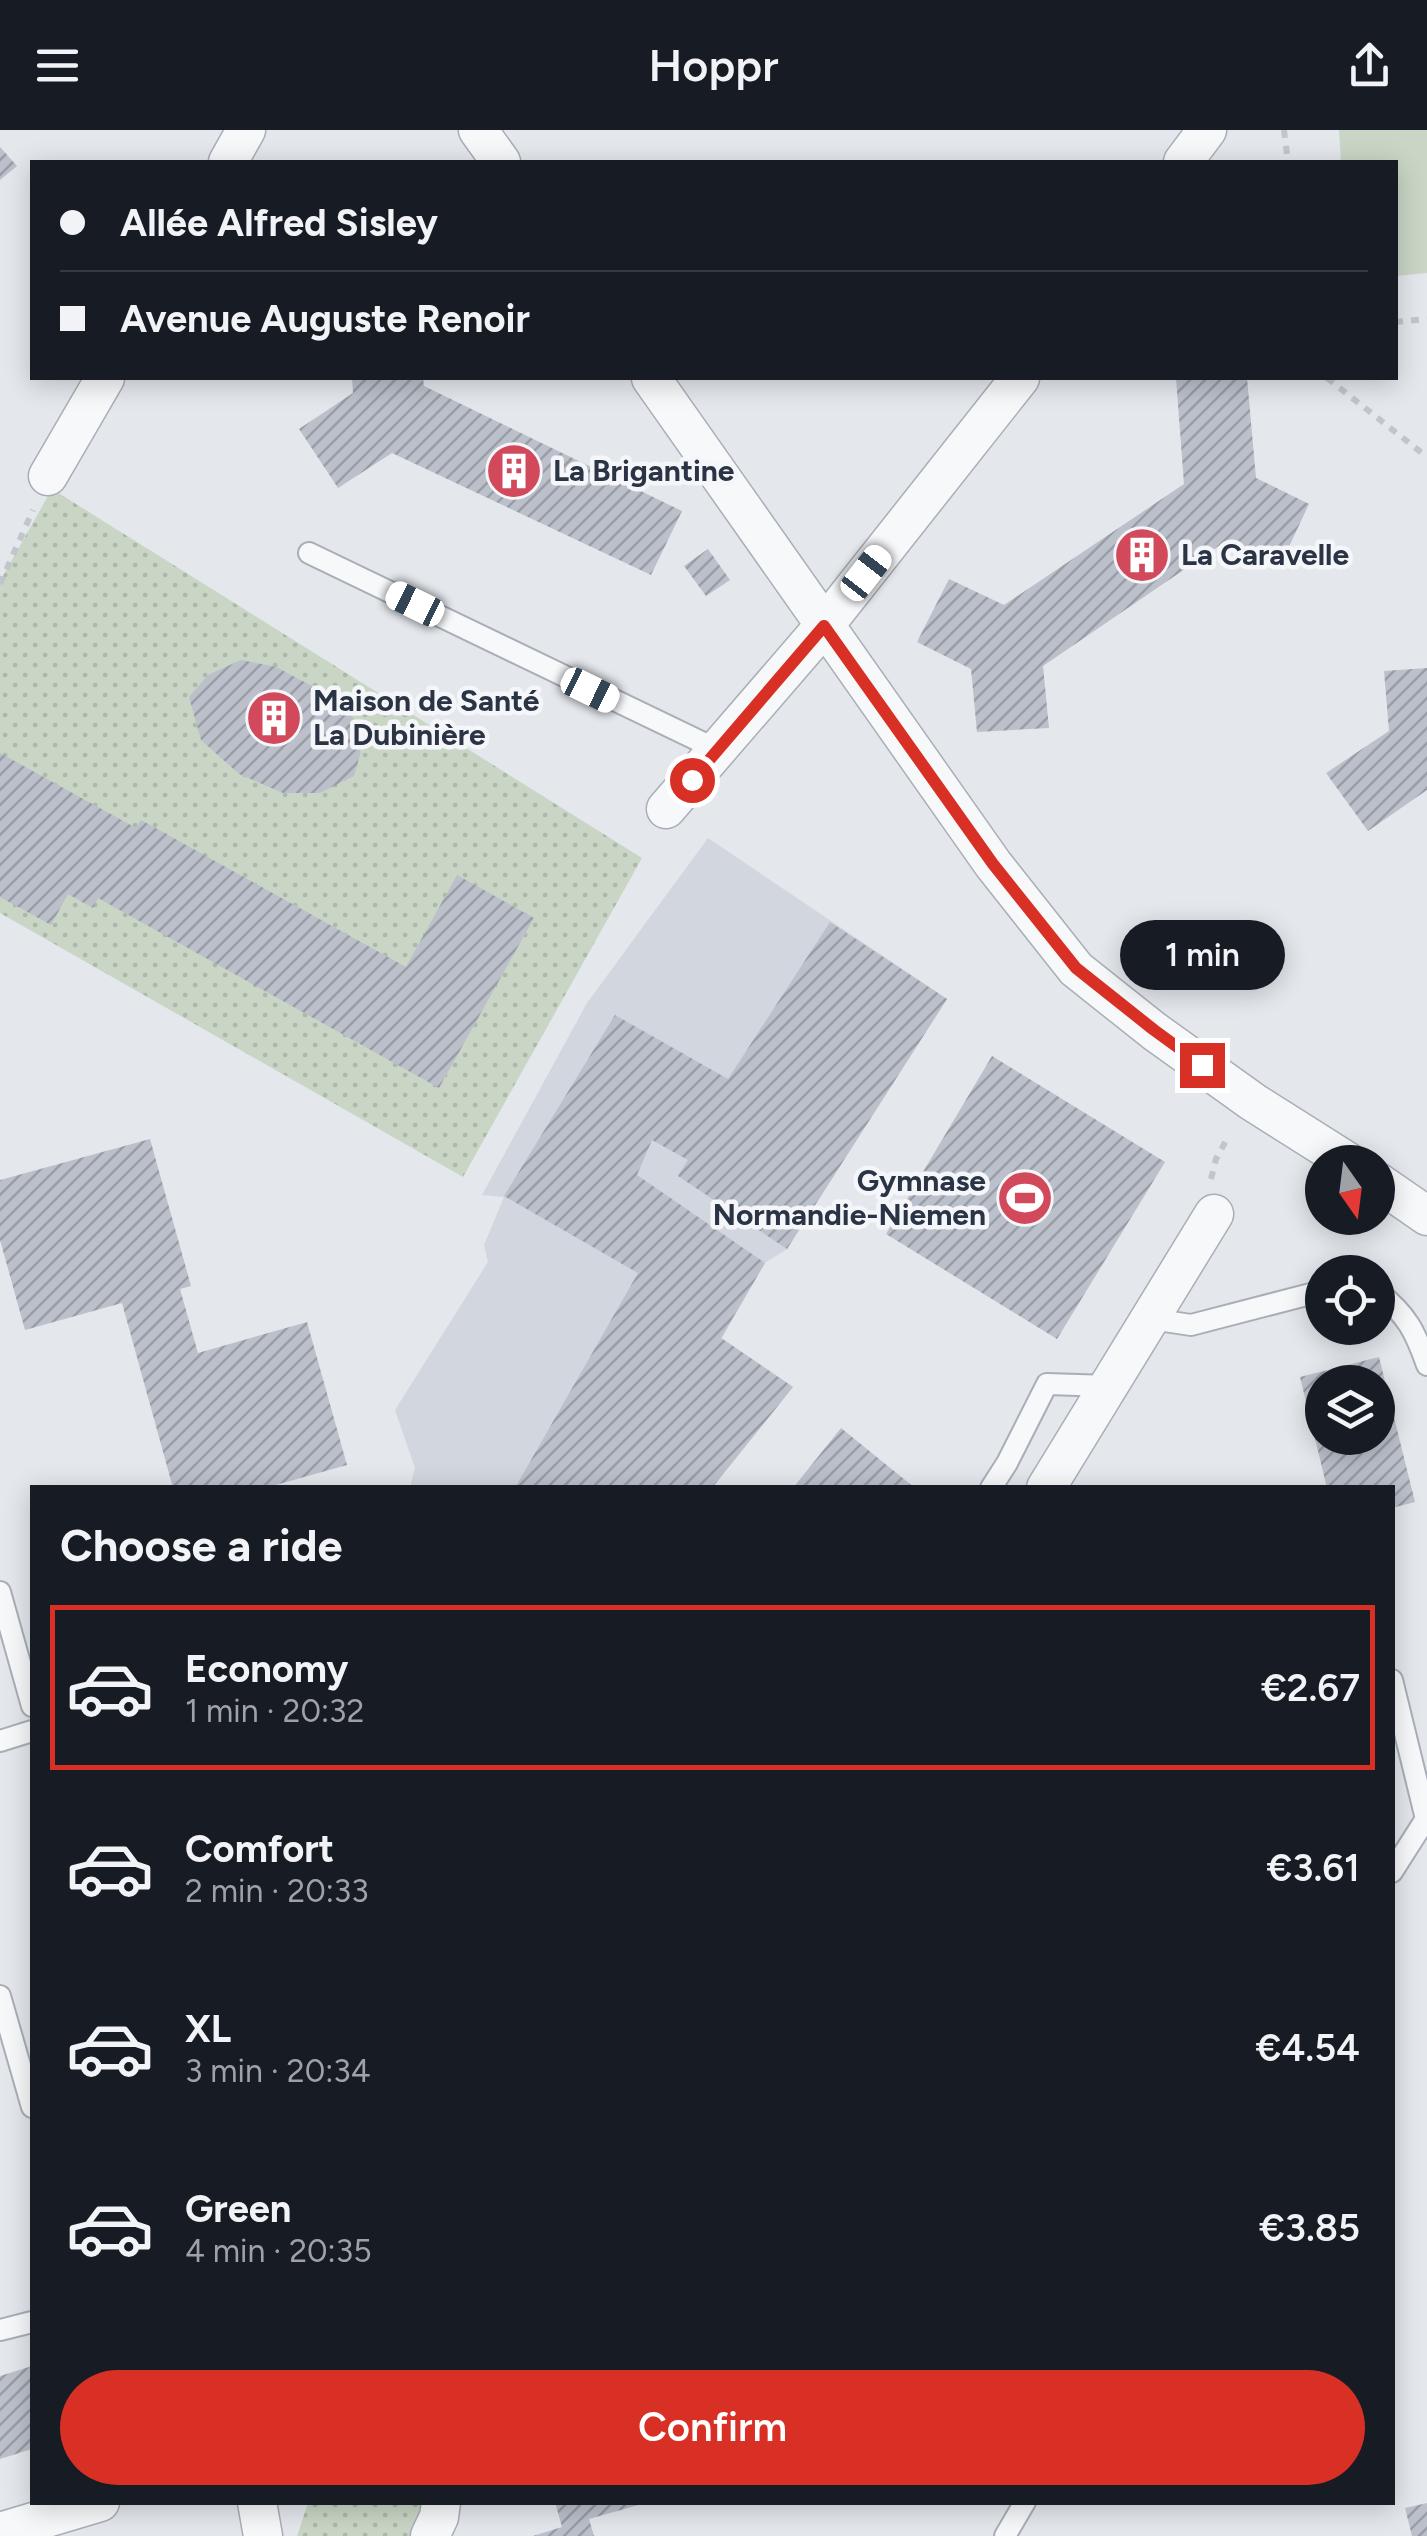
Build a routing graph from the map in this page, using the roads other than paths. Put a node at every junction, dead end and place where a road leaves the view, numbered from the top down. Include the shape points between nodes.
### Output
1 (246, 130) edge
2 (478, 130) edge
3 (1207, 130) edge
4 (229, 160) edge
5 (500, 160) edge
6 (1184, 160) edge
7 (103, 380) edge
8 (652, 380) edge
9 (1018, 380) edge
10 (48, 476) road end
11 (310, 553) dead end
12 (824, 626) junction
13 (718, 750) junction
14 (666, 809) dead end
15 (1321, 1145) edge
16 (1395, 1194) edge
17 (1214, 1214) dead end
18 (1427, 1216) edge
19 (1305, 1296) edge
20 (1395, 1306) edge
21 (1151, 1319) junction
22 (1427, 1365) edge
23 (1109, 1386) junction
24 (993, 1485) edge
25 (1048, 1485) edge
26 (0, 1592) edge
27 (1395, 1692) edge
28 (30, 1699) edge
29 (30, 1732) edge
30 (0, 1741) edge
31 (1427, 1818) edge
32 (1395, 1867) edge
33 (0, 1996) edge
34 (30, 2100) edge
35 (30, 2322) edge
36 (0, 2330) edge
37 (90, 2505) edge
38 (258, 2505) edge
39 (441, 2505) edge
40 (1023, 2505) edge
41 (0, 2532) edge
42 (263, 2536) edge
43 (430, 2536) edge
44 (1005, 2536) edge

1 - 4 street
2 - 5 street
3 - 6 street
7 - 10 street
8 - 12 street
9 - 12 street
11 - 13 lane
12 - 13 street
12 - 15 street via 993,864 1076,968 1253,1102
13 - 14 street
16 - 18 street
17 - 21 street
19 - 21 lane via 1192,1325
20 - 22 lane
21 - 23 street
23 - 24 lane via 1047,1384
23 - 25 street
26 - 28 lane
27 - 31 lane
29 - 30 lane
31 - 32 lane
33 - 34 lane
35 - 36 lane
37 - 41 street
38 - 42 street
39 - 43 street
40 - 44 lane

